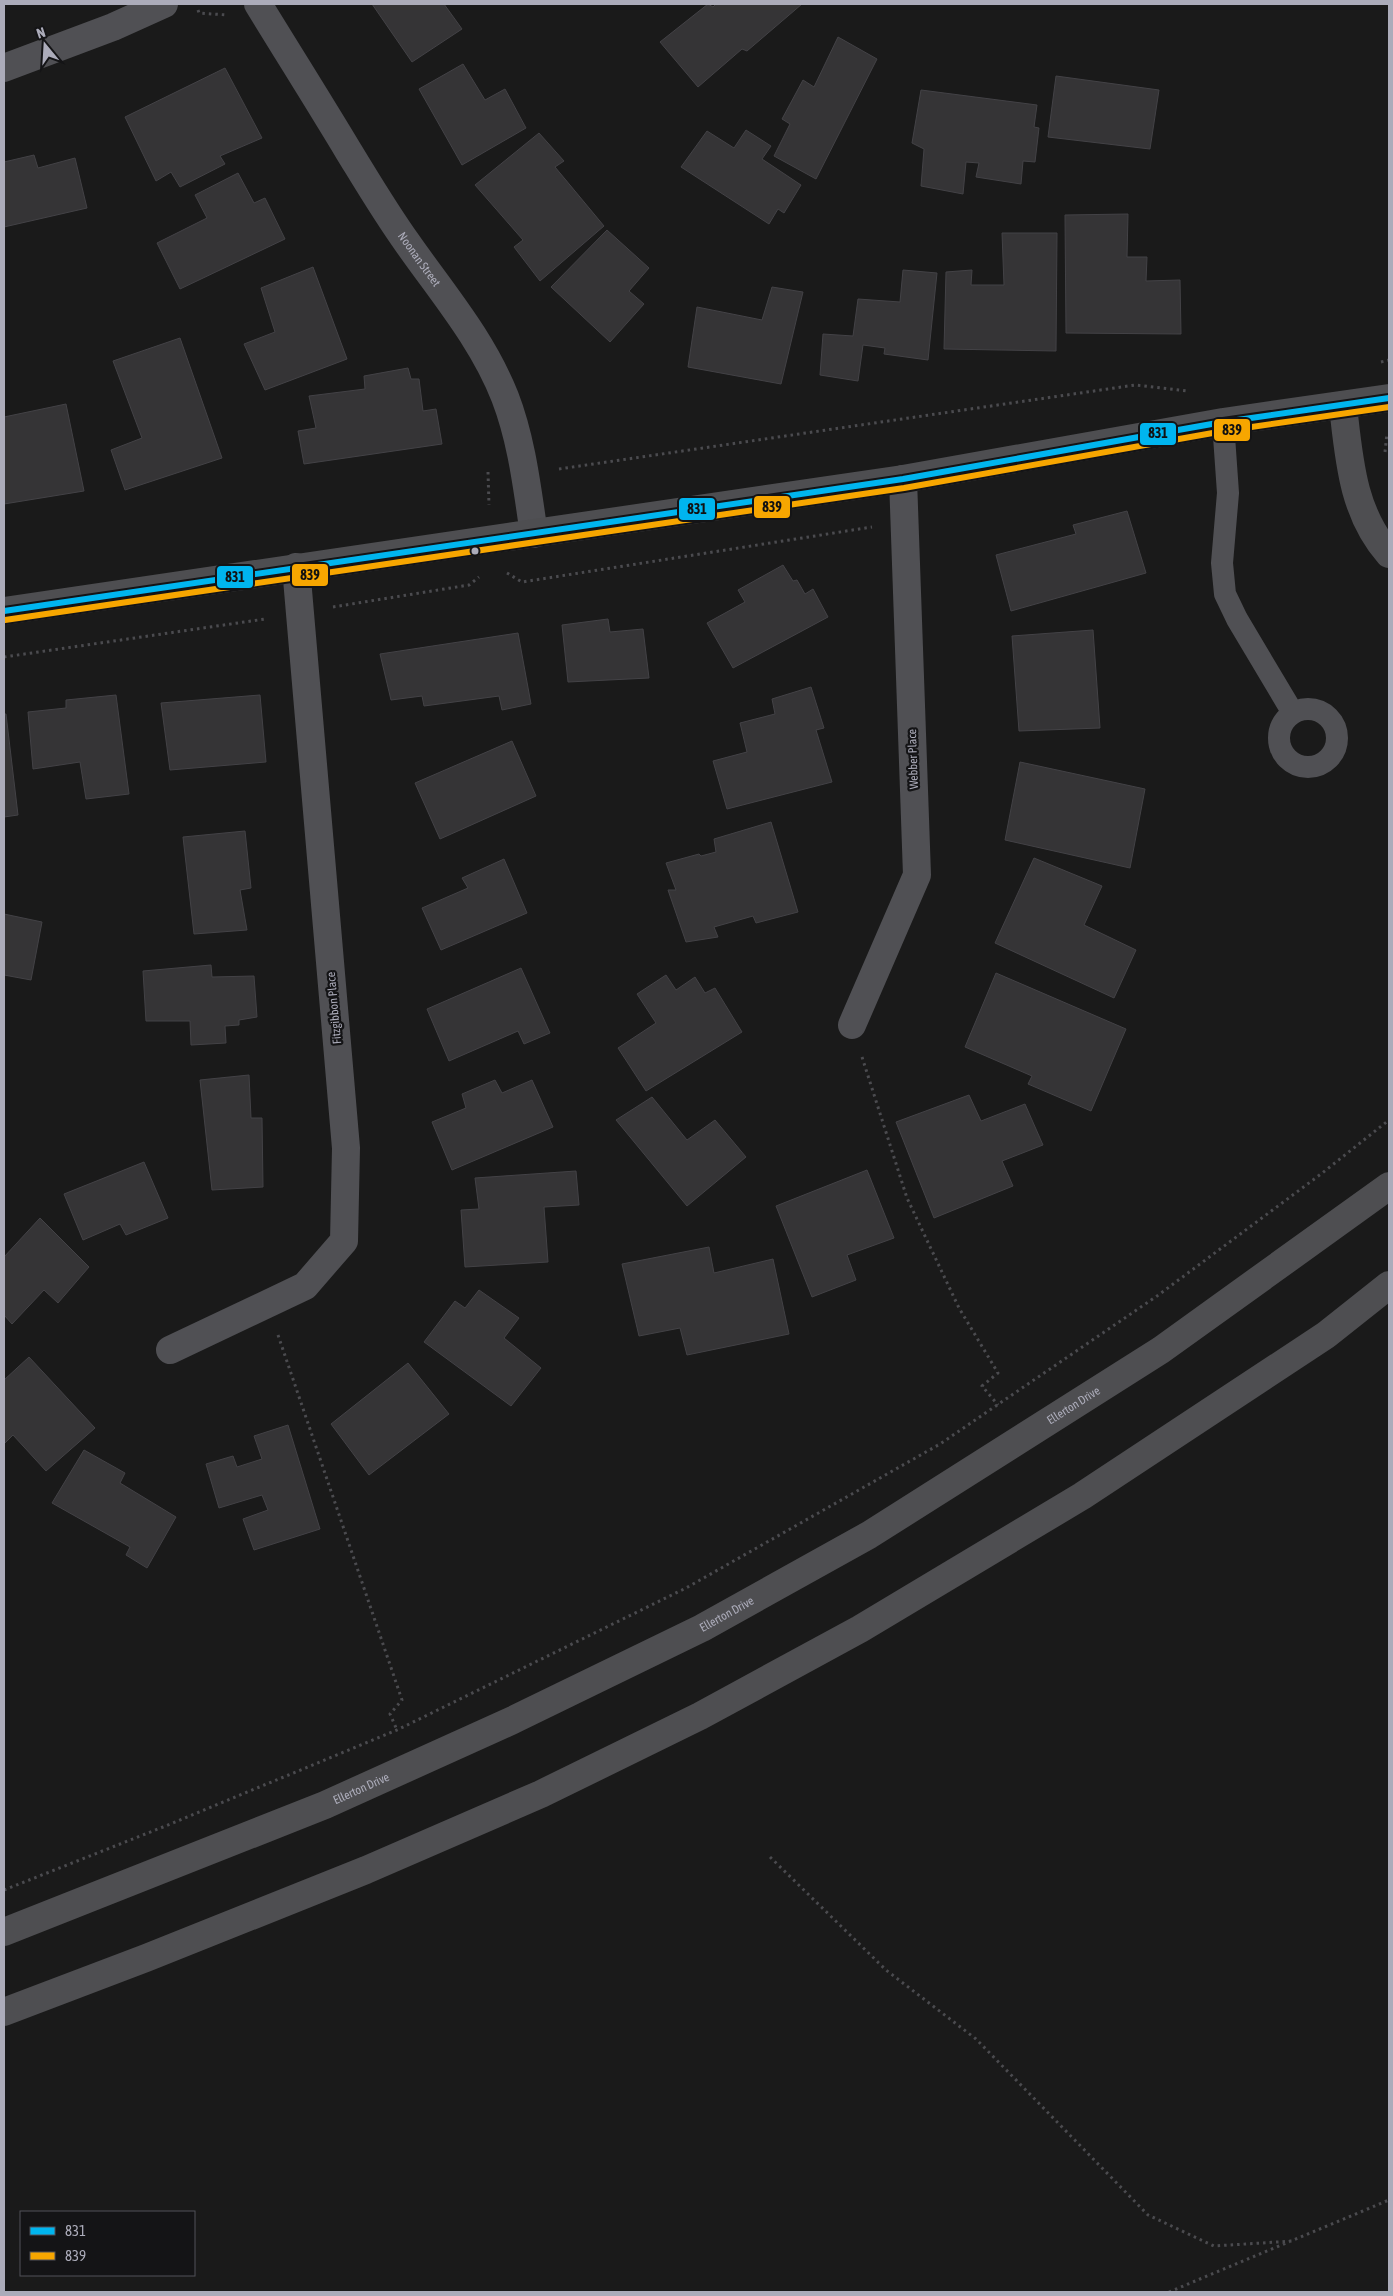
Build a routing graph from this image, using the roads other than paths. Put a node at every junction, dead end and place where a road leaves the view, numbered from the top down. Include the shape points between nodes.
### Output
1 (164, 4) edge
2 (258, 4) edge
3 (4, 68) edge
4 (1389, 398) edge
5 (1343, 406) junction
6 (1223, 422) junction
7 (903, 479) junction
8 (534, 534) junction
9 (1389, 554) edge
10 (296, 567) junction
11 (4, 610) edge
12 (1293, 713) dead end
13 (852, 1025) road end
14 (1389, 1186) edge
15 (1389, 1285) edge
16 (170, 1350) dead end
17 (4, 1932) edge
18 (4, 2012) edge

1 - 3 street
2 - 8 street, Noonan Street via 385,210 469,327 487,358 512,420
4 - 5 main road
5 - 6 main road
5 - 9 main road via 1352,477 1365,517
6 - 7 main road
6 - 12 lane via 1228,494 1222,563 1225,594 1236,619
7 - 8 main road
7 - 13 street, Webber Place via 917,875
8 - 10 main road via 493,552
10 - 11 main road
10 - 16 street, Fitzgibbon Place via 346,1148 344,1241 305,1286
14 - 17 main road, Ellerton Drive via 1161,1350 870,1535 702,1628 513,1720 325,1805
15 - 18 main road via 1326,1335 1082,1496 860,1629 700,1716 541,1794 366,1870

